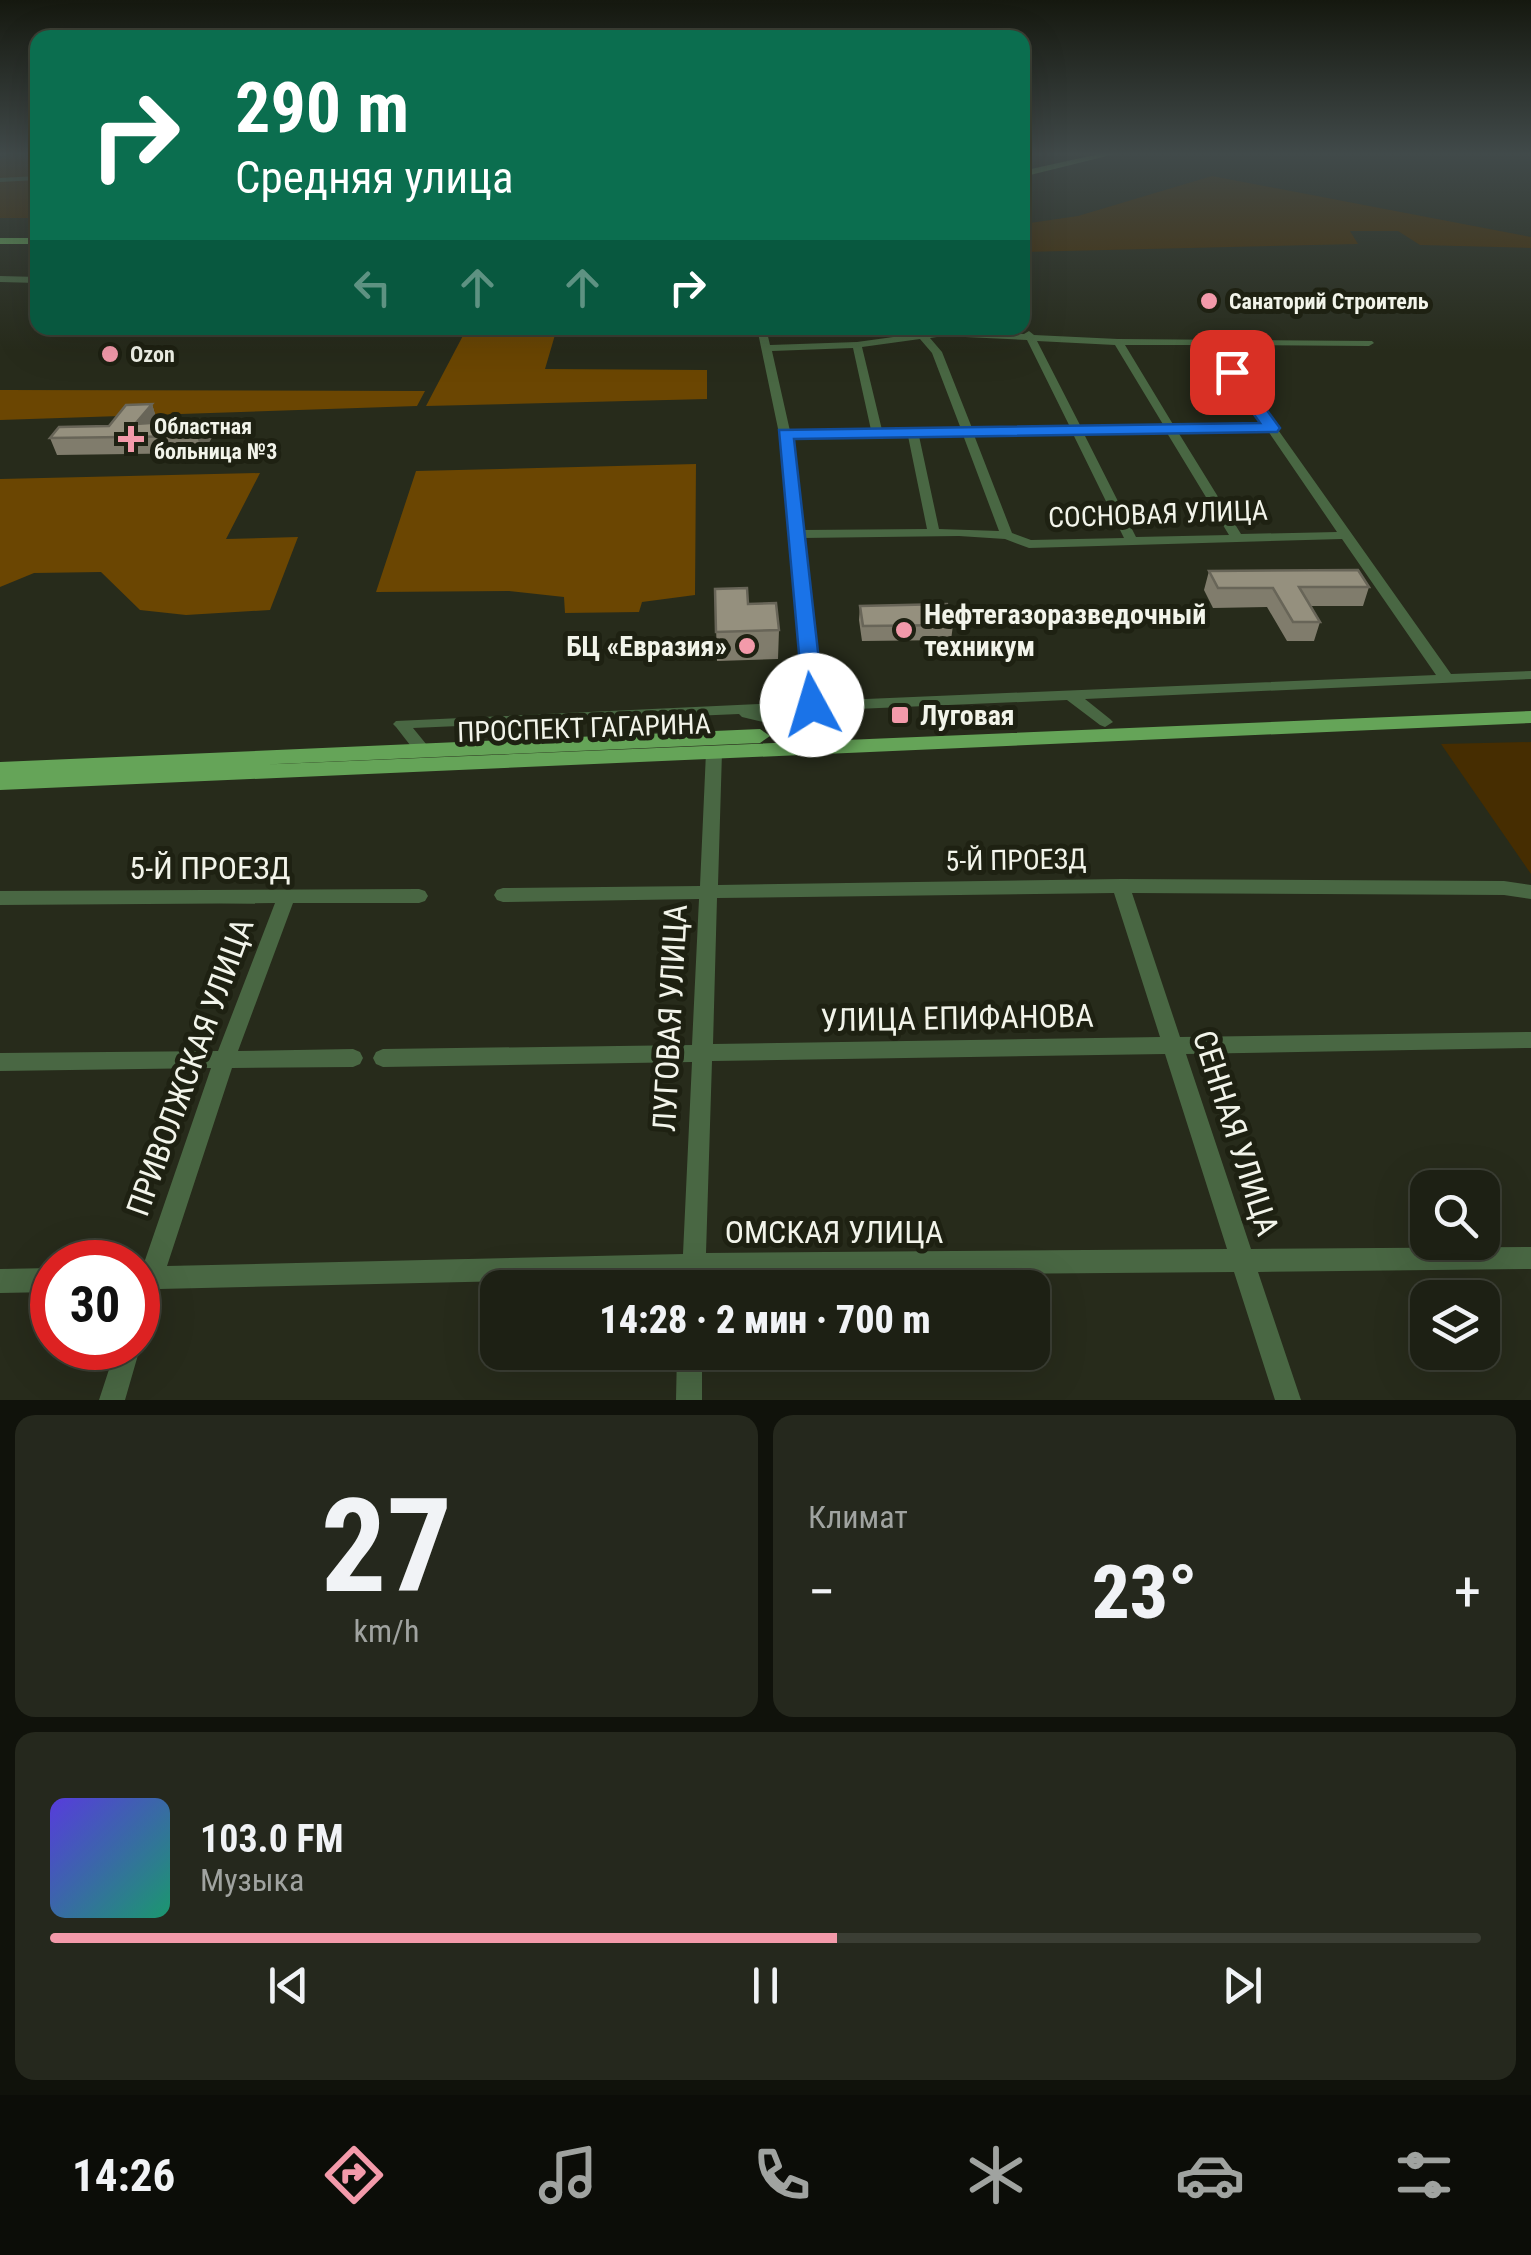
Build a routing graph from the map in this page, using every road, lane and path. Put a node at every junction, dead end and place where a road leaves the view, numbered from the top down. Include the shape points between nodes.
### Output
1 (0, 241) edge
2 (30, 241) edge
3 (0, 279) edge
4 (15, 280) junction
5 (30, 280) edge
6 (0, 290) edge
7 (1030, 334) edge
8 (763, 335) edge
9 (922, 335) joint
10 (1028, 335) edge
11 (1118, 342) junction
12 (1368, 343) dead end
13 (1212, 344) junction
14 (858, 345) junction
15 (766, 348) junction
16 (1272, 428) junction
17 (1171, 429) junction
18 (877, 430) junction
19 (912, 430) junction
20 (965, 430) junction
21 (1073, 430) junction
22 (785, 434) junction
23 (934, 532) junction
24 (796, 534) junction
25 (1235, 535) junction
26 (1346, 535) junction
27 (1007, 536) junction
28 (1130, 539) junction
29 (1531, 675) edge
30 (1446, 678) junction
31 (1070, 694) junction
32 (812, 705) junction
33 (1531, 705) edge
34 (729, 708) junction
35 (1531, 717) edge
36 (1105, 722) junction
37 (831, 733) junction
38 (423, 750) junction
39 (714, 752) junction
40 (0, 769) edge
41 (0, 783) edge
42 (1121, 886) junction
43 (1530, 892) edge
44 (708, 894) junction
45 (419, 896) dead end
46 (503, 896) dead end
47 (0, 898) edge
48 (286, 898) junction
49 (1531, 1040) edge
50 (1174, 1046) junction
51 (699, 1051) junction
52 (352, 1058) dead end
53 (383, 1058) dead end
54 (224, 1061) junction
55 (0, 1062) edge
56 (157, 1240) edge
57 (1531, 1258) edge
58 (1243, 1261) junction
59 (693, 1270) edge
60 (913, 1270) edge
61 (480, 1276) edge
62 (160, 1277) edge
63 (30, 1280) edge
64 (0, 1281) edge
65 (121, 1370) edge
66 (690, 1370) edge
67 (112, 1400) edge
68 (689, 1400) edge
69 (1288, 1400) edge

1 - 2 main road
3 - 4 street
4 - 5 street
4 - 6 street
7 - 11 street
8 - 15 street
9 - 14 street
9 - 20 street via 936,352
10 - 21 street
11 - 13 street
11 - 17 street
12 - 13 street
13 - 16 street
14 - 15 street
14 - 18 street
15 - 22 street
16 - 17 street
16 - 26 street
17 - 21 street
17 - 25 street
18 - 19 street
18 - 22 street
19 - 20 street
19 - 23 street
20 - 21 street
20 - 27 street
21 - 28 street
22 - 24 street
23 - 24 street, СОСНОВАЯ УЛИЦА
23 - 27 street, СОСНОВАЯ УЛИЦА
24 - 32 street
25 - 26 street, СОСНОВАЯ УЛИЦА
25 - 28 street, СОСНОВАЯ УЛИЦА
26 - 30 street
27 - 28 street, СОСНОВАЯ УЛИЦА via 1029,544
29 - 30 street
30 - 31 street
31 - 32 street
31 - 36 street
32 - 34 street
33 - 36 main road, ПРОСПЕКТ ГАГАРИНА
34 - 37 street
34 - 38 street via 401,724
35 - 39 main road, ПРОСПЕКТ ГАГАРИНА
36 - 37 main road, ПРОСПЕКТ ГАГАРИНА
37 - 38 main road, ПРОСПЕКТ ГАГАРИНА
38 - 40 main road, ПРОСПЕКТ ГАГАРИНА
39 - 41 main road, ПРОСПЕКТ ГАГАРИНА
39 - 44 street, ЛУГОВАЯ УЛИЦА
42 - 43 street, 5-Й ПРОЕЗД
42 - 44 street, 5-Й ПРОЕЗД
42 - 50 street, СЕННАЯ УЛИЦА
44 - 46 street, 5-Й ПРОЕЗД
44 - 51 street, ЛУГОВАЯ УЛИЦА
45 - 48 street, 5-Й ПРОЕЗД
47 - 48 street, 5-Й ПРОЕЗД
48 - 54 street, ПРИВОЛЖСКАЯ УЛИЦА
49 - 50 street, УЛИЦА ЕПИФАНОВА
50 - 51 street, УЛИЦА ЕПИФАНОВА
50 - 58 street, СЕННАЯ УЛИЦА
51 - 53 street, УЛИЦА ЕПИФАНОВА
51 - 59 street, ЛУГОВАЯ УЛИЦА
52 - 54 street
54 - 55 street
54 - 56 street, ПРИВОЛЖСКАЯ УЛИЦА
57 - 58 street, ОМСКАЯ УЛИЦА
58 - 60 street, ОМСКАЯ УЛИЦА
58 - 69 street, СЕННАЯ УЛИЦА
61 - 62 street, ОМСКАЯ УЛИЦА
63 - 64 street
65 - 67 street
66 - 68 street

